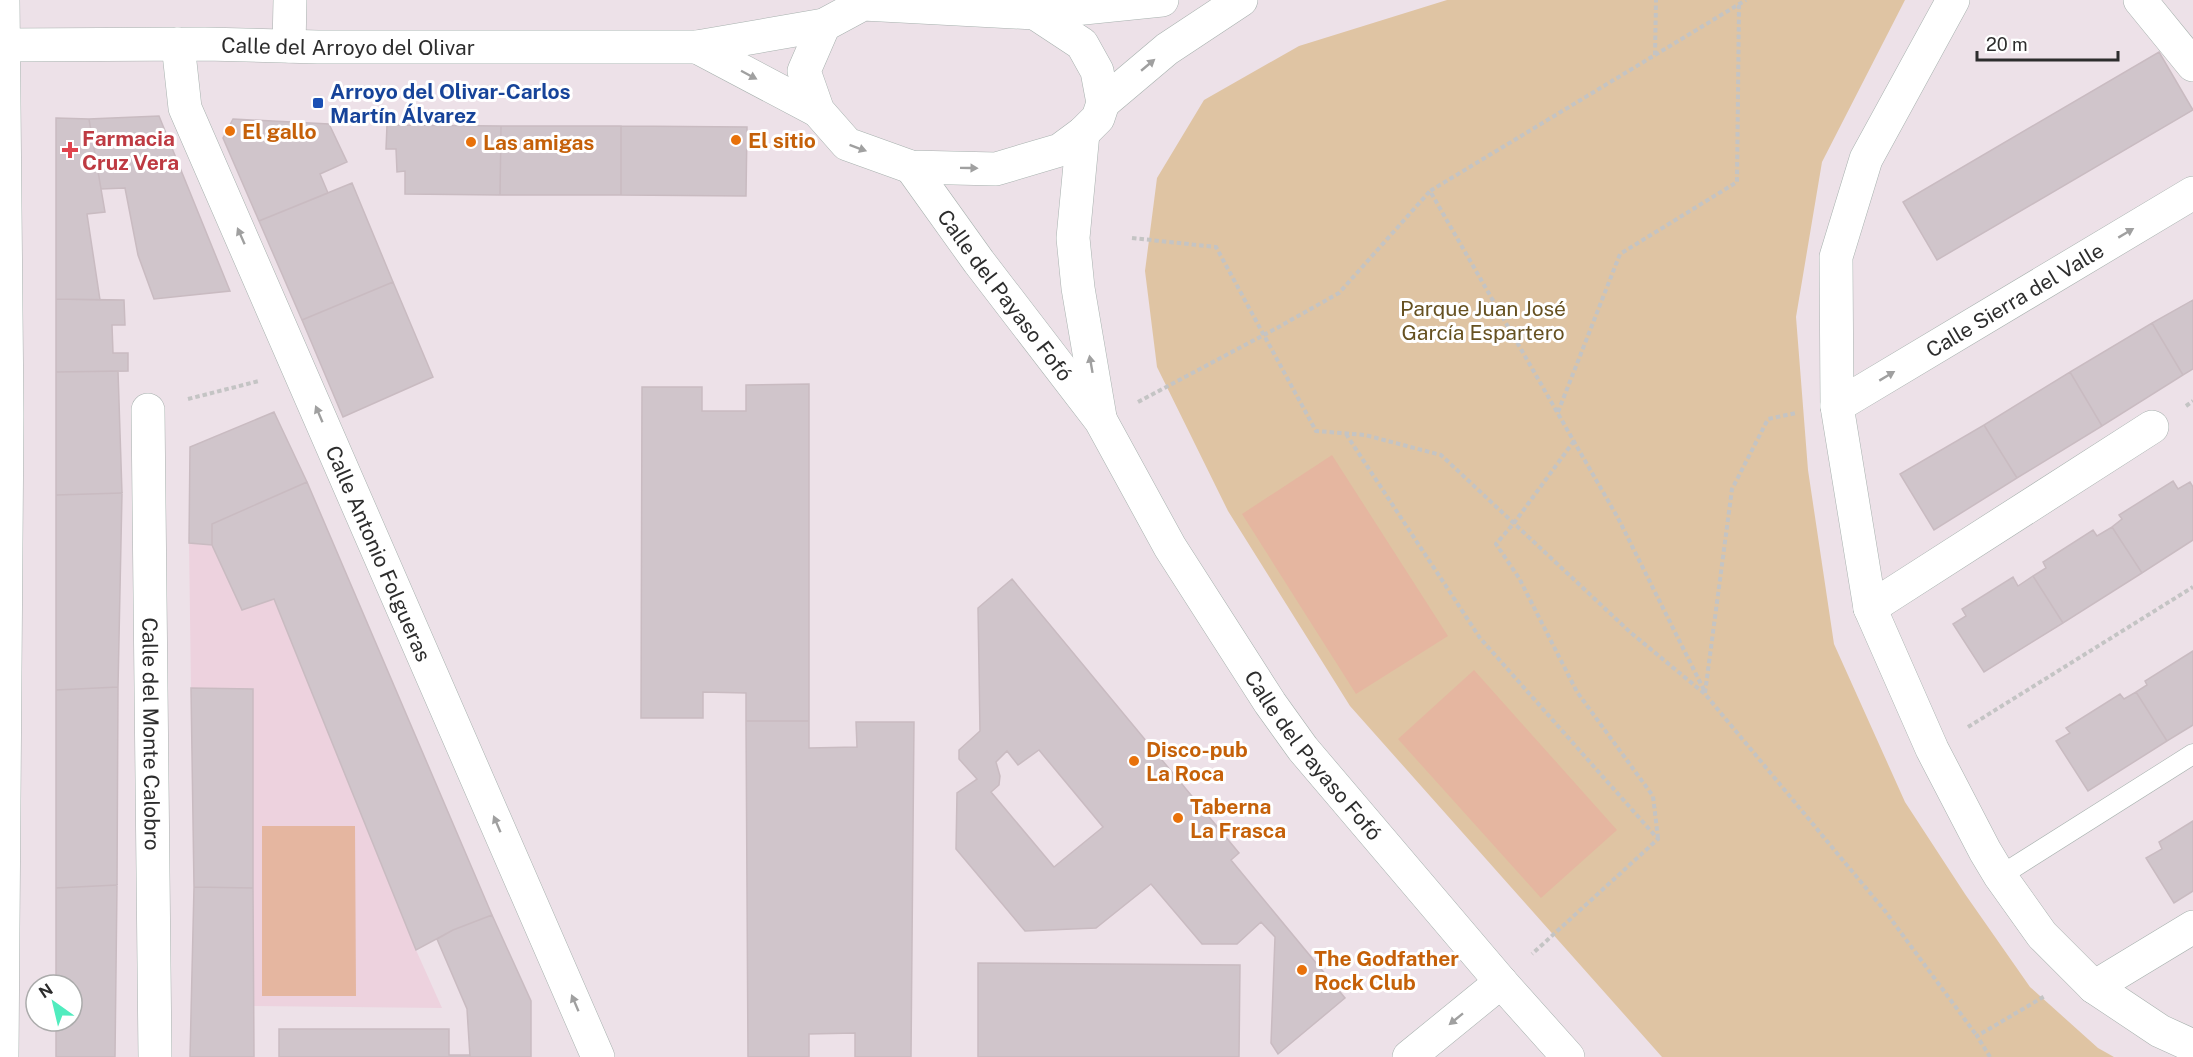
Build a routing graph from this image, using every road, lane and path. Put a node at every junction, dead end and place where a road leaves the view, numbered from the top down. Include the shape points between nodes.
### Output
1 (3, 0) edge
2 (290, 0) edge
3 (1162, 0) edge
4 (1241, 0) edge
5 (1656, 0) edge
6 (1746, 0) edge
7 (1953, 0) edge
8 (2140, 0) edge
9 (863, 2) edge
10 (1739, 5) junction
11 (1035, 13) junction
12 (824, 25) junction
13 (178, 44) junction
14 (2, 45) edge
15 (289, 46) junction
16 (697, 47) junction
17 (1655, 56) junction
18 (2193, 65) edge
19 (1103, 103) junction
20 (818, 111) junction
21 (1083, 134) junction
22 (911, 167) junction
23 (1430, 191) junction
24 (2193, 193) edge
25 (1132, 238) dead end
26 (1263, 335) junction
27 (300, 370) junction
28 (1837, 406) junction
29 (148, 410) joint
30 (1557, 412) junction
31 (1101, 422) junction
32 (2152, 428) dead end
33 (1346, 433) junction
34 (1574, 441) junction
35 (1514, 523) junction
36 (2193, 587) edge
37 (1870, 608) junction
38 (1705, 694) junction
39 (1932, 749) junction
40 (2193, 754) edge
41 (1658, 839) junction
42 (2000, 876) junction
43 (2193, 927) edge
44 (2088, 981) junction
45 (1501, 982) junction
46 (1977, 1036) junction
47 (2193, 1046) edge
48 (2, 1057) edge
49 (155, 1057) edge
50 (598, 1057) edge
51 (1409, 1057) edge
52 (1568, 1057) edge
53 (1990, 1057) edge

1 - 14 street
2 - 15 street
3 - 11 street
19 -> 4 street via 1167,49
5 - 17 path
6 - 10 path
7 - 28 street via 1866,159 1836,257
8 - 18 street
9 - 11 street
9 - 12 street, Calle del Arroyo del Olivar
10 - 17 path
10 - 30 path via 1737,182 1620,254
11 - 19 street via 1082,44 1096,71
12 - 16 street, Calle del Arroyo del Olivar
12 - 20 street via 804,71
13 - 14 street, Calle del Arroyo del Olivar
13 - 15 street, Calle del Arroyo del Olivar
27 -> 13 street, Calle Antonio Folgueras via 184,108
14 - 48 street via 7,426
15 - 16 street, Calle del Arroyo del Olivar
16 -> 20 street, Calle del Arroyo del Olivar
17 - 23 path
19 - 21 street via 1098,118
20 -> 22 street via 847,144
22 -> 21 street via 996,169 1060,150
31 -> 21 street, Calle del Payaso Fofó via 1073,238
22 - 31 street, Calle del Payaso Fofó
23 - 26 path via 1339,293
23 - 30 path
28 -> 24 street, Calle Sierra del Valle
25 - 26 path via 1216,247
26 - 31 path
26 - 33 path via 1316,431
27 - 29 path
50 -> 27 street, Calle Antonio Folgueras
28 - 37 street
28 - 38 path via 1768,419 1732,489
29 - 49 street, Calle del Monte Calobro
30 - 34 path
31 - 45 street, Calle del Payaso Fofó via 1170,547 1270,703 1303,748
32 - 37 street
33 - 35 path via 1441,455
33 - 41 path via 1480,638
34 - 35 path
34 - 38 path via 1618,518
35 - 38 path via 1630,632
35 - 41 path via 1496,544 1519,578 1577,692 1653,796
36 - 39 path
37 - 39 street
38 - 46 path via 1885,911
39 - 42 street
40 - 42 lane
41 - 45 path
42 - 44 street via 2042,935
43 - 44 street
44 - 46 path
44 - 47 street via 2160,1031
45 -> 51 street
45 - 52 street, Calle del Payaso Fofó
46 - 53 path

